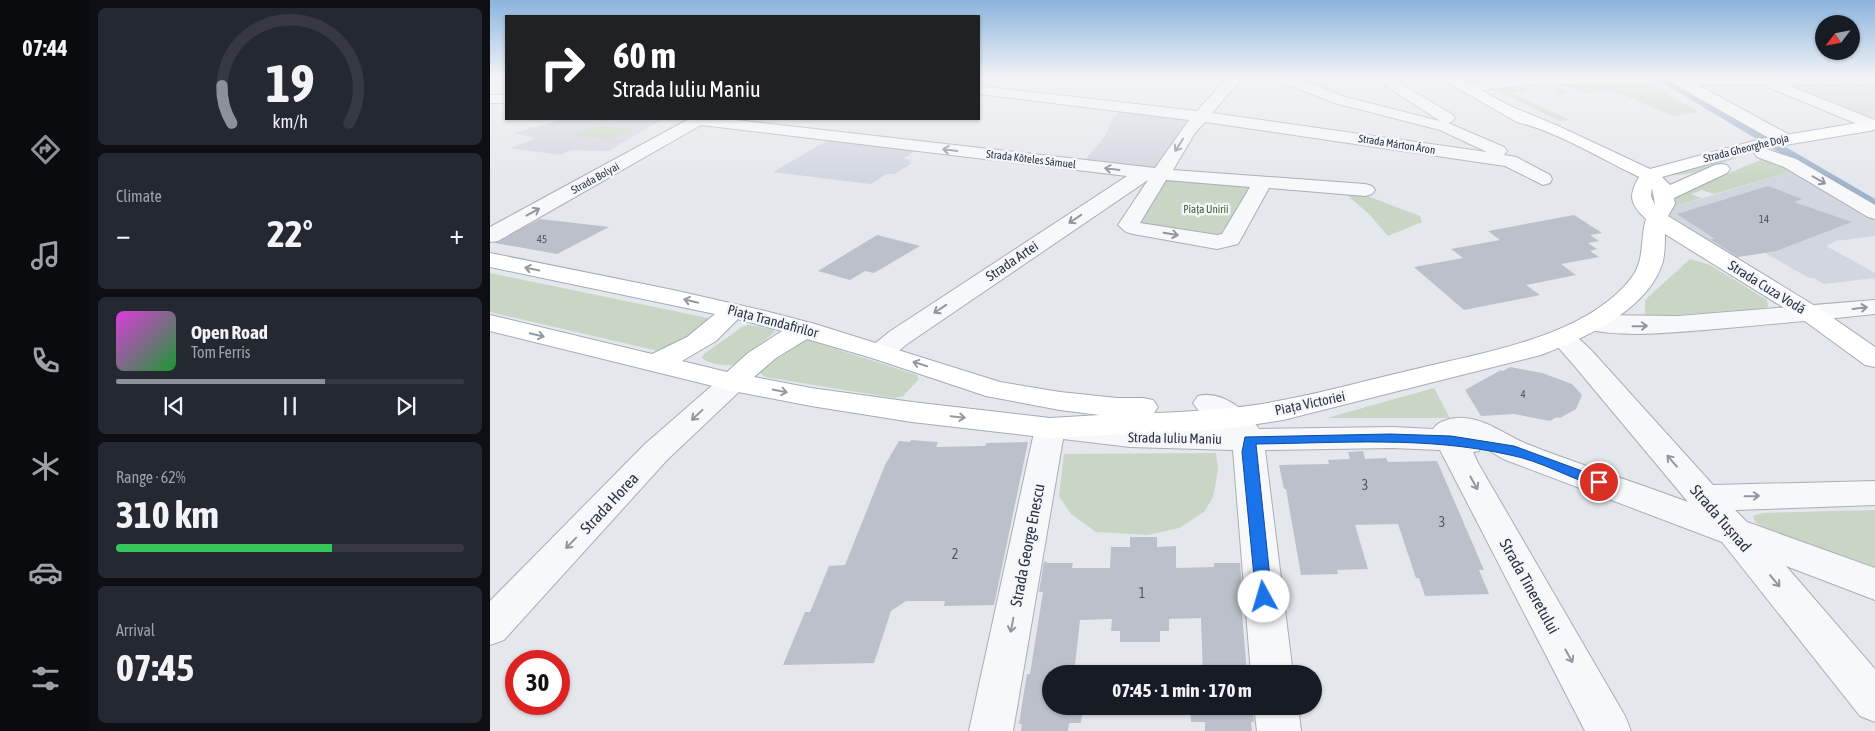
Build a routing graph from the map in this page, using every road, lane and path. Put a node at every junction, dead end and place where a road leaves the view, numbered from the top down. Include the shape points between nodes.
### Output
1 (1159, 111) edge
2 (1205, 111) edge
3 (1332, 111) edge
4 (1386, 111) edge
5 (1438, 111) edge
6 (1510, 111) edge
7 (1709, 111) edge
8 (1732, 111) edge
9 (1733, 111) edge
10 (1835, 111) edge
11 (1200, 116) junction
12 (697, 120) edge
13 (707, 120) edge
14 (1874, 128) edge
15 (1318, 132) junction
16 (1460, 133) junction
17 (1585, 149) junction
18 (1787, 149) junction
19 (1502, 153) dead end
20 (1710, 165) junction
21 (1153, 174) junction
22 (1649, 176) junction
23 (1543, 179) dead end
24 (1262, 183) junction
25 (1365, 190) dead end
26 (1875, 194) edge
27 (1641, 196) junction
28 (1663, 196) junction
29 (1875, 213) edge
30 (1657, 218) junction
31 (490, 236) edge
32 (490, 260) edge
33 (1875, 307) edge
34 (732, 310) junction
35 (1811, 314) junction
36 (490, 323) edge
37 (1591, 323) junction
38 (806, 330) junction
39 (1563, 338) junction
40 (880, 352) junction
41 (1875, 359) edge
42 (653, 363) junction
43 (947, 373) junction
44 (732, 382) junction
45 (1117, 408) joint
46 (1283, 410) joint
47 (912, 412) junction
48 (1051, 414) junction
49 (1230, 420) junction
50 (1451, 440) junction
51 (1875, 493) edge
52 (1704, 498) junction
53 (1733, 531) junction
54 (1875, 584) edge
55 (490, 628) edge
56 (1271, 665) edge
57 (1875, 701) edge
58 (1277, 715) edge
59 (991, 731) edge
60 (1279, 731) edge
61 (1609, 731) edge

1 - 11 street, Strada Márton Áron
2 - 11 street
3 - 15 street
4 - 16 street
5 - 16 street
6 - 17 main road
7 - 8 street
9 - 18 street
10 - 14 street
11 - 15 street, Strada Márton Áron
11 -> 21 street
31 -> 12 street, Strada Bolyai
21 -> 13 street, Strada Köteles Sámuel
14 - 18 main road, Strada Gheorghe Doja
15 - 23 street, Strada Márton Áron via 1510,161
16 - 19 street
17 - 20 main road via 1642,160
17 - 22 main road via 1625,170
17 - 27 main road
18 - 20 main road, Strada Gheorghe Doja
18 - 20 main road, Strada Gheorghe Doja
18 - 26 street
18 -> 29 street
20 - 22 main road via 1686,178
20 - 28 main road, Strada Gheorghe Doja
21 - 24 street, Strada Köteles Sámuel
21 -> 24 street via 1128,226 1217,242 1230,238
21 -> 40 street, Strada Artei
22 - 27 main road
22 - 28 main road via 1661,186
24 - 25 street, Strada Köteles Sámuel
27 - 30 main road
28 - 30 main road, Piața Victoriei via 1665,204
30 - 35 main road, Strada Cuza Vodă
30 - 37 main road, Piața Victoriei via 1651,263 1641,280 1628,295
34 -> 32 main road, Piața Trandafirilor
35 -> 33 street
34 - 38 main road, Piața Trandafirilor
34 - 42 main road via 712,331 675,355
37 -> 35 street via 1658,326
35 - 41 main road, Strada Cuza Vodă
36 -> 42 main road
37 - 39 main road, Piața Victoriei
38 - 40 main road, Piața Trandafirilor
38 - 44 main road via 766,352
39 - 46 main road, Piața Victoriei via 1532,350
39 - 49 main road, Piața Victoriei via 1521,342 1305,390
52 -> 39 street, Strada Tușnad
43 -> 40 main road, Piața Trandafirilor
42 - 44 main road
43 - 47 main road via 948,384 940,396 925,408
43 - 48 main road, Piața Trandafirilor
44 -> 47 main road
44 -> 55 street, Strada Horea via 656,452
45 - 48 street via 1083,416
45 - 49 main road, Piața Victoriei via 1188,406
46 - 49 street via 1264,434
47 -> 48 main road
48 - 49 street, Strada Iuliu Maniu via 1117,437
48 -> 59 street, Strada George Enescu
49 - 50 street, Strada Iuliu Maniu via 1390,438
49 - 56 street via 1249,452
50 - 53 street, Strada Iuliu Maniu via 1514,451
50 -> 61 street, Strada Tineretului
52 -> 51 street
52 - 53 street, Strada Tușnad
53 - 54 street, Strada Iuliu Maniu
53 -> 57 street, Strada Tușnad
58 - 60 street

